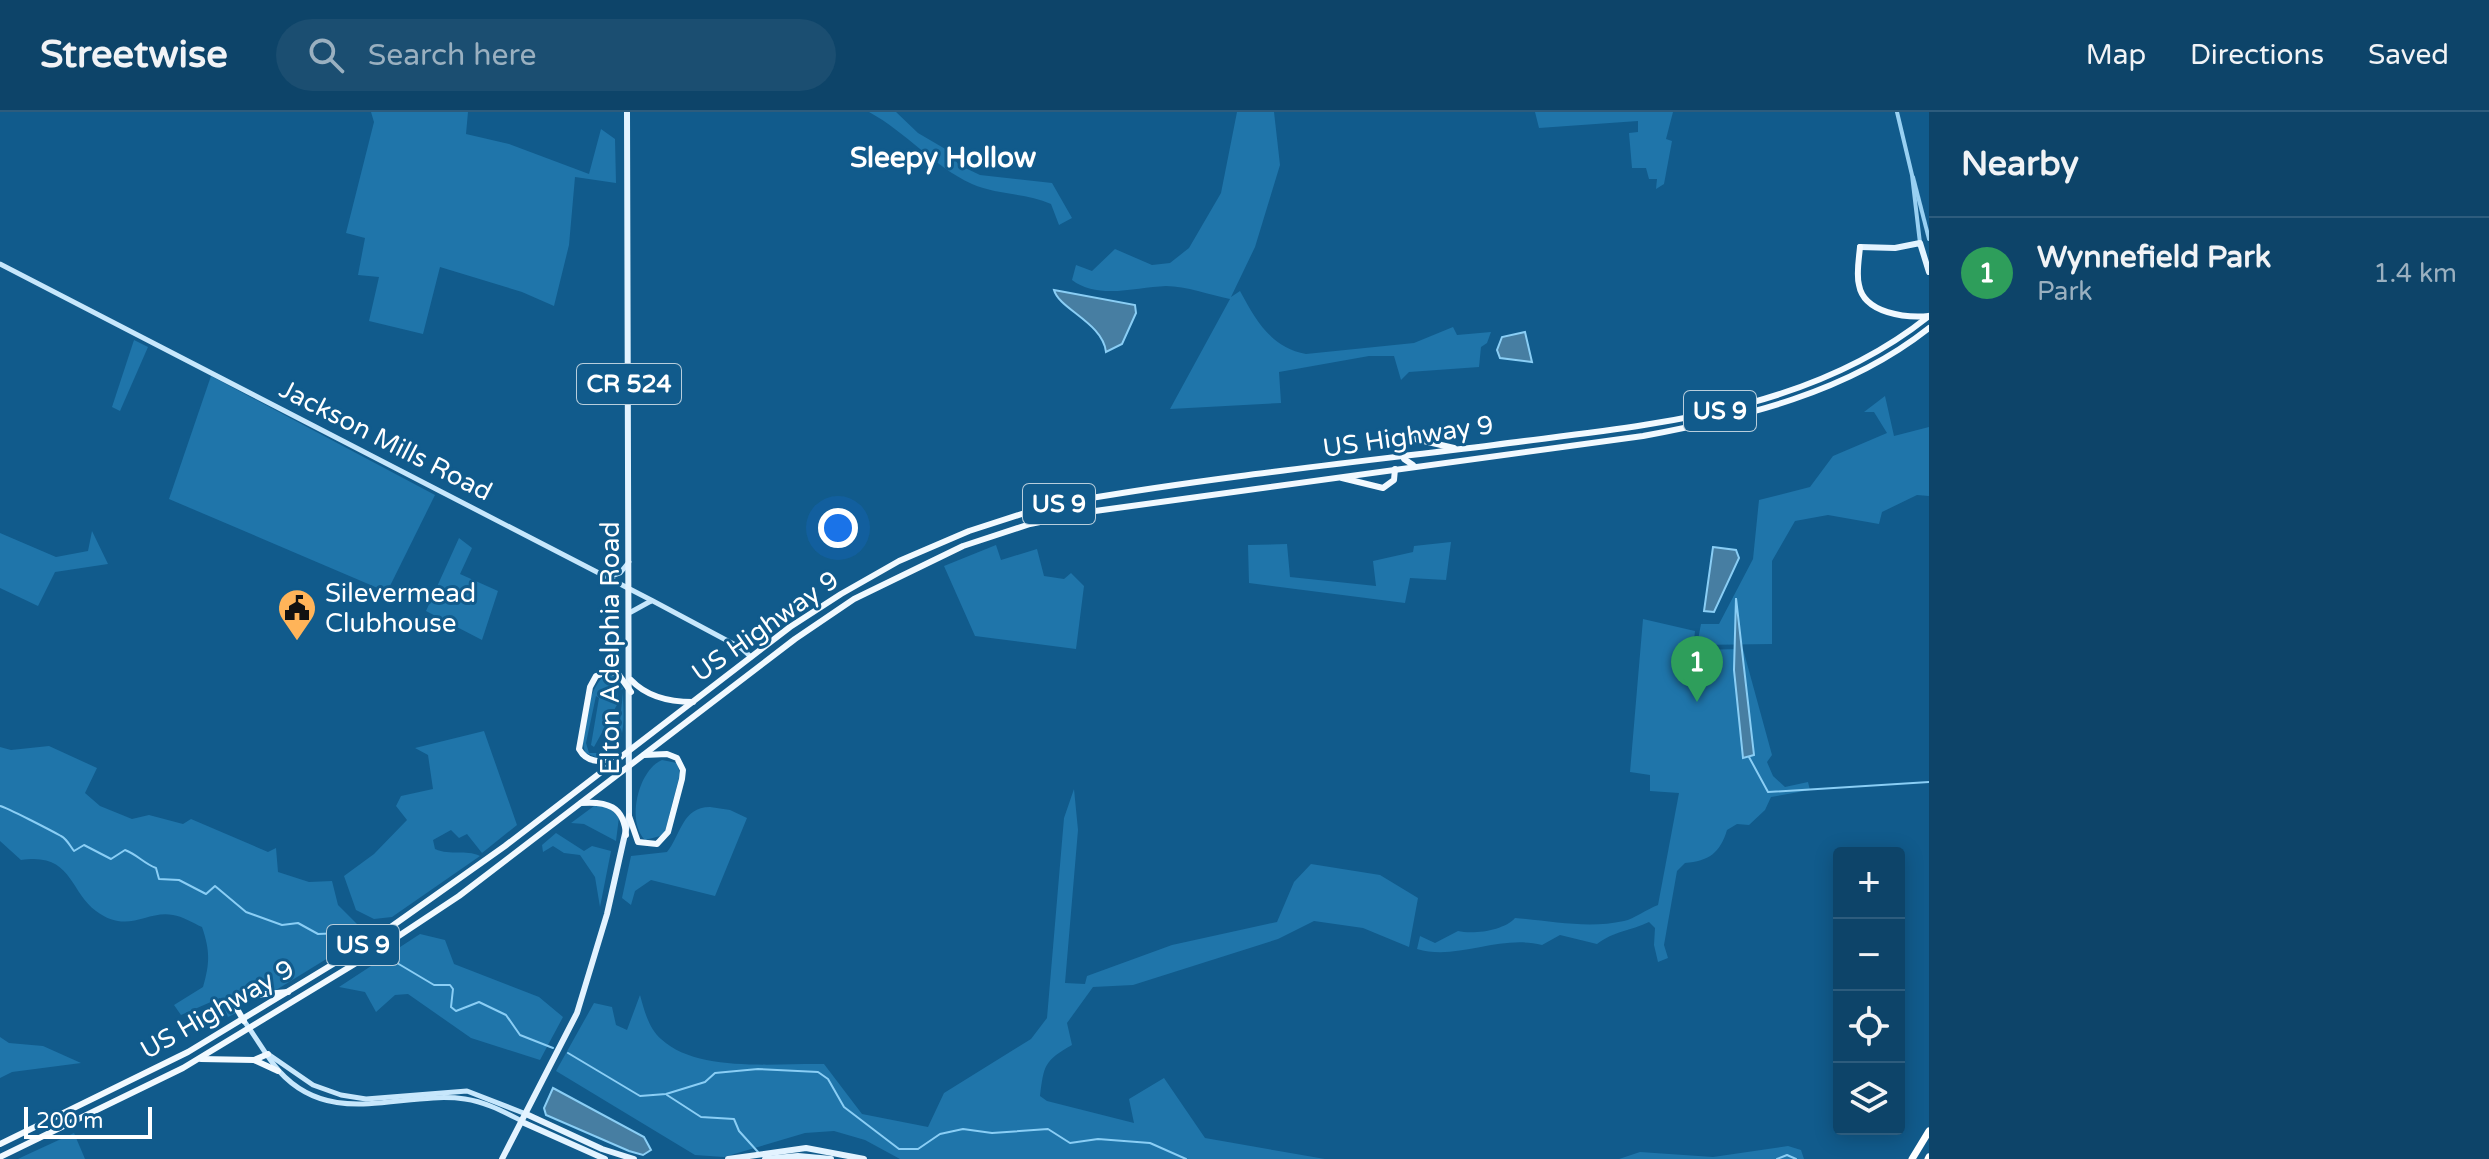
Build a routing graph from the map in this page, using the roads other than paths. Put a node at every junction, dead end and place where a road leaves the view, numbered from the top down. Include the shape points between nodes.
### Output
1 (627, 112) edge
2 (1897, 112) edge
3 (1912, 175) junction
4 (1929, 239) edge
5 (1920, 243) junction
6 (1860, 247) joint
7 (0, 264) edge
8 (1929, 272) edge
9 (1929, 316) edge
10 (1929, 328) edge
11 (1457, 449) junction
12 (1402, 456) junction
13 (1382, 459) junction
14 (1416, 466) junction
15 (1395, 469) junction
16 (1336, 477) junction
17 (630, 562) junction
18 (607, 577) junction
19 (631, 589) junction
20 (653, 601) junction
21 (631, 612) junction
22 (751, 657) junction
23 (631, 680) junction
24 (631, 692) junction
25 (693, 702) junction
26 (631, 749) junction
27 (644, 755) junction
28 (620, 758) junction
29 (631, 765) junction
30 (581, 803) junction
31 (629, 816) junction
32 (626, 835) junction
33 (291, 992) junction
34 (244, 1021) junction
35 (251, 1030) junction
36 (268, 1054) junction
37 (197, 1060) junction
38 (254, 1060) junction
39 (278, 1071) junction
40 (526, 1114) junction
41 (522, 1122) junction
42 (1929, 1131) edge
43 (0, 1144) edge
44 (766, 1156) edge
45 (0, 1157) edge
46 (502, 1159) edge
47 (605, 1159) edge
48 (634, 1159) edge
49 (728, 1159) edge
50 (831, 1159) edge
51 (864, 1159) edge
52 (1912, 1159) edge

1 - 17 main road, Elton Adelphia Road / CR 524
2 - 3 street
3 - 4 street
3 - 5 street
5 - 6 main road
5 - 8 main road
6 - 9 highway via 1859,286 1866,298 1899,317
7 - 18 main road, Jackson Mills Road
9 - 11 highway, US Highway 9 / US 9 via 1851,367 1763,399 1674,420
10 - 14 highway, US Highway 9 / US 9 via 1847,379 1750,413 1643,436
11 - 12 highway, US Highway 9 / US 9
11 - 12 highway via 1414,438 1404,443
12 - 13 highway, US Highway 9 / US 9
12 - 14 highway
13 - 15 highway
13 - 22 highway, US Highway 9 / US 9 via 1113,494 1010,517 886,568 805,616
14 - 15 highway, US Highway 9 / US 9
15 - 16 highway, US Highway 9 / US 9
15 - 16 highway via 1394,480 1383,488
16 - 27 highway, US Highway 9 / US 9 via 1063,517 938,557 829,615
17 - 18 main road
17 - 19 main road, Elton Adelphia Road / CR 524
18 - 19 main road, Jackson Mills Road
19 - 20 main road, Jackson Mills Road
19 - 21 main road, Elton Adelphia Road / CR 524
20 - 21 main road
20 - 22 main road, Jackson Mills Road
21 - 23 main road, Elton Adelphia Road / CR 524
22 - 25 highway, US Highway 9 / US 9
23 - 24 main road, Elton Adelphia Road / CR 524
23 - 25 highway via 666,700
24 - 26 main road, Elton Adelphia Road / CR 524
24 - 28 highway via 617,673 596,676 580,737 579,749 587,758
25 - 26 highway, US Highway 9 / US 9
26 - 28 highway, US Highway 9 / US 9
26 - 29 main road, Elton Adelphia Road / CR 524
27 - 29 highway, US Highway 9 / US 9
27 - 31 highway via 673,756 681,762 682,779 668,832 657,844 638,842
28 - 33 highway, US Highway 9 / US 9 via 454,883
29 - 30 highway, US Highway 9 / US 9
29 - 31 main road, Elton Adelphia Road / CR 524
30 - 32 highway via 613,806 622,816
30 - 35 highway, US Highway 9 / US 9 via 459,896
31 - 32 main road, Elton Adelphia Road / CR 524
32 - 40 main road, Elton Adelphia Road / CR 524 via 581,1001
33 - 34 highway, US Highway 9 / US 9
33 - 34 highway via 241,996 237,1009
34 - 35 main road
34 - 43 highway, US Highway 9 / US 9
35 - 36 main road
35 - 37 highway, US Highway 9 / US 9
36 - 38 highway
36 - 39 main road
36 - 40 main road via 313,1085 341,1095 366,1099 467,1091
37 - 38 highway
37 - 45 highway, US Highway 9 / US 9
38 - 39 highway
39 - 41 main road via 339,1103 366,1107 466,1099
40 - 41 main road, Elton Adelphia Road / CR 524
40 - 48 main road
41 - 46 main road, Elton Adelphia Road / CR 524
41 - 47 main road
42 - 52 highway
44 - 49 main road
44 - 50 main road
44 - 51 main road via 815,1148

